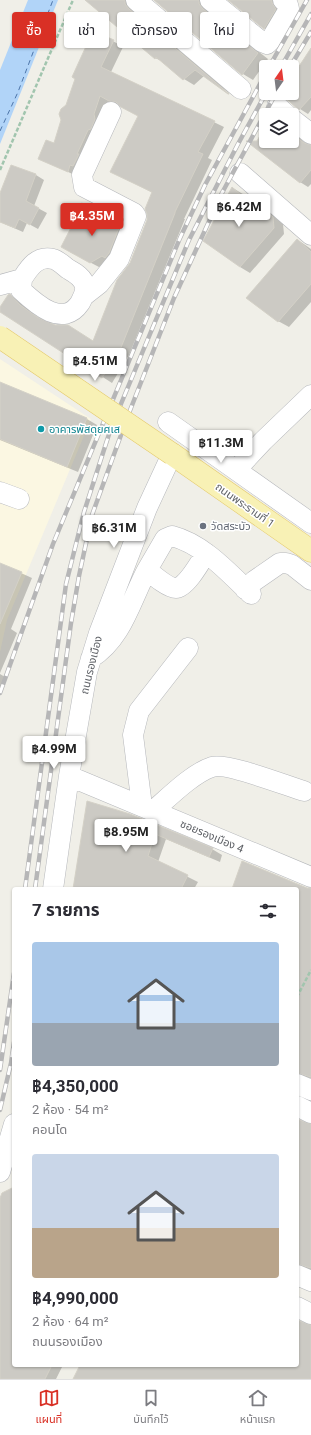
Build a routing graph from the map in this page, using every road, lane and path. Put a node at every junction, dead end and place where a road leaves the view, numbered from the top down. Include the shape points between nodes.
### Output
1 (73, 0) edge
2 (136, 0) edge
3 (210, 0) edge
4 (286, 2) edge
5 (241, 89) dead end
6 (111, 112) dead end
7 (299, 125) edge
8 (311, 134) edge
9 (0, 170) edge
10 (240, 173) dead end
11 (311, 235) edge
12 (22, 280) junction
13 (0, 285) edge
14 (85, 295) junction
15 (0, 338) edge
16 (311, 395) edge
17 (168, 422) dead end
18 (172, 454) junction
19 (236, 470) junction
20 (0, 492) edge
21 (19, 499) dead end
22 (311, 523) edge
23 (311, 551) edge
24 (206, 553) junction
25 (147, 570) junction
26 (311, 580) edge
27 (188, 648) dead end
28 (91, 658) junction
29 (69, 776) junction
30 (304, 791) dead end
31 (147, 808) junction
32 (311, 877) edge
33 (53, 887) edge
34 (311, 970) edge
35 (299, 993) edge
36 (299, 1085) edge
37 (311, 1090) edge
38 (299, 1107) edge
39 (311, 1113) edge
40 (12, 1136) edge
41 (6, 1170) edge
42 (299, 1276) edge
43 (311, 1281) edge
44 (299, 1308) edge
45 (311, 1314) edge

1 - 9 path
2 - 5 street
3 - 4 street via 267,44 289,10
6 - 14 street via 82,175 82,181 84,187 136,216 119,259 99,284
7 - 8 street
10 - 11 street
12 - 13 street
12 - 14 street via 21,290 53,314 71,312
12 - 14 street via 30,266 42,259 53,259 80,277 85,286
15 - 18 main road, ถนนพระรามที่ 1, bridge
16 - 19 street
17 - 19 street
18 - 23 main road, ถนนพระรามที่ 1
18 - 28 street, ถนนรองเมือง via 147,508 98,633
19 - 22 street
20 - 21 street
24 - 25 street via 182,586 176,588
24 - 25 street via 182,538 172,536 165,539
24 - 26 street via 248,591 254,580 280,563 292,566
25 - 28 street via 112,640
27 - 31 street via 139,711 133,735
28 - 29 street, ถนนรองเมือง
29 - 31 street, ซอยรองเมือง 4
29 - 33 street, ถนนรองเมือง
30 - 31 street via 248,773 214,766
31 - 32 street, ซอยรองเมือง 4
34 - 35 path
36 - 37 street
38 - 39 street
40 - 41 street
42 - 43 street
44 - 45 street

